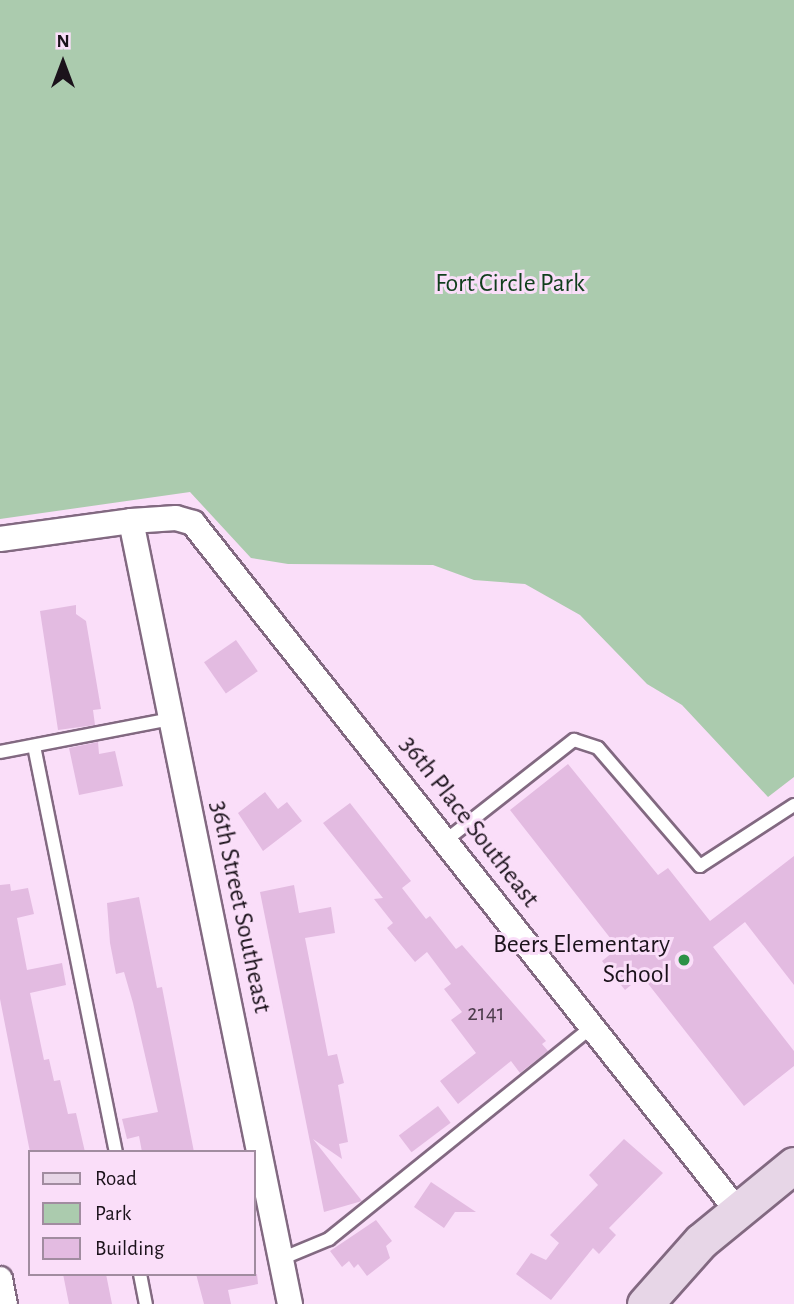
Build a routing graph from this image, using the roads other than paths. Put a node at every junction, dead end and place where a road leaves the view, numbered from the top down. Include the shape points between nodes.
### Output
1 (131, 521) junction
2 (0, 539) edge
3 (171, 719) junction
4 (34, 746) junction
5 (0, 752) edge
6 (794, 805) edge
7 (445, 841) junction
8 (593, 1026) junction
9 (116, 1150) edge
10 (794, 1165) edge
11 (736, 1209) junction
12 (281, 1259) junction
13 (140, 1276) edge
14 (0, 1279) edge
15 (5, 1304) edge
16 (146, 1304) edge
17 (290, 1304) edge
18 (645, 1304) edge

1 - 2 street, 36th Place Southeast
1 - 3 street, 36th Street Southeast
1 - 7 street, 36th Place Southeast via 193,523
3 - 4 lane
3 - 12 street, 36th Street Southeast
4 - 5 lane
4 - 9 lane
6 - 7 lane via 700,866 598,748 574,740
7 - 8 street, 36th Place Southeast
8 - 11 street, 36th Place Southeast
8 - 12 lane via 329,1239
10 - 11 main road
11 - 18 main road
12 - 17 street, 36th Street Southeast
13 - 16 lane
14 - 15 street

